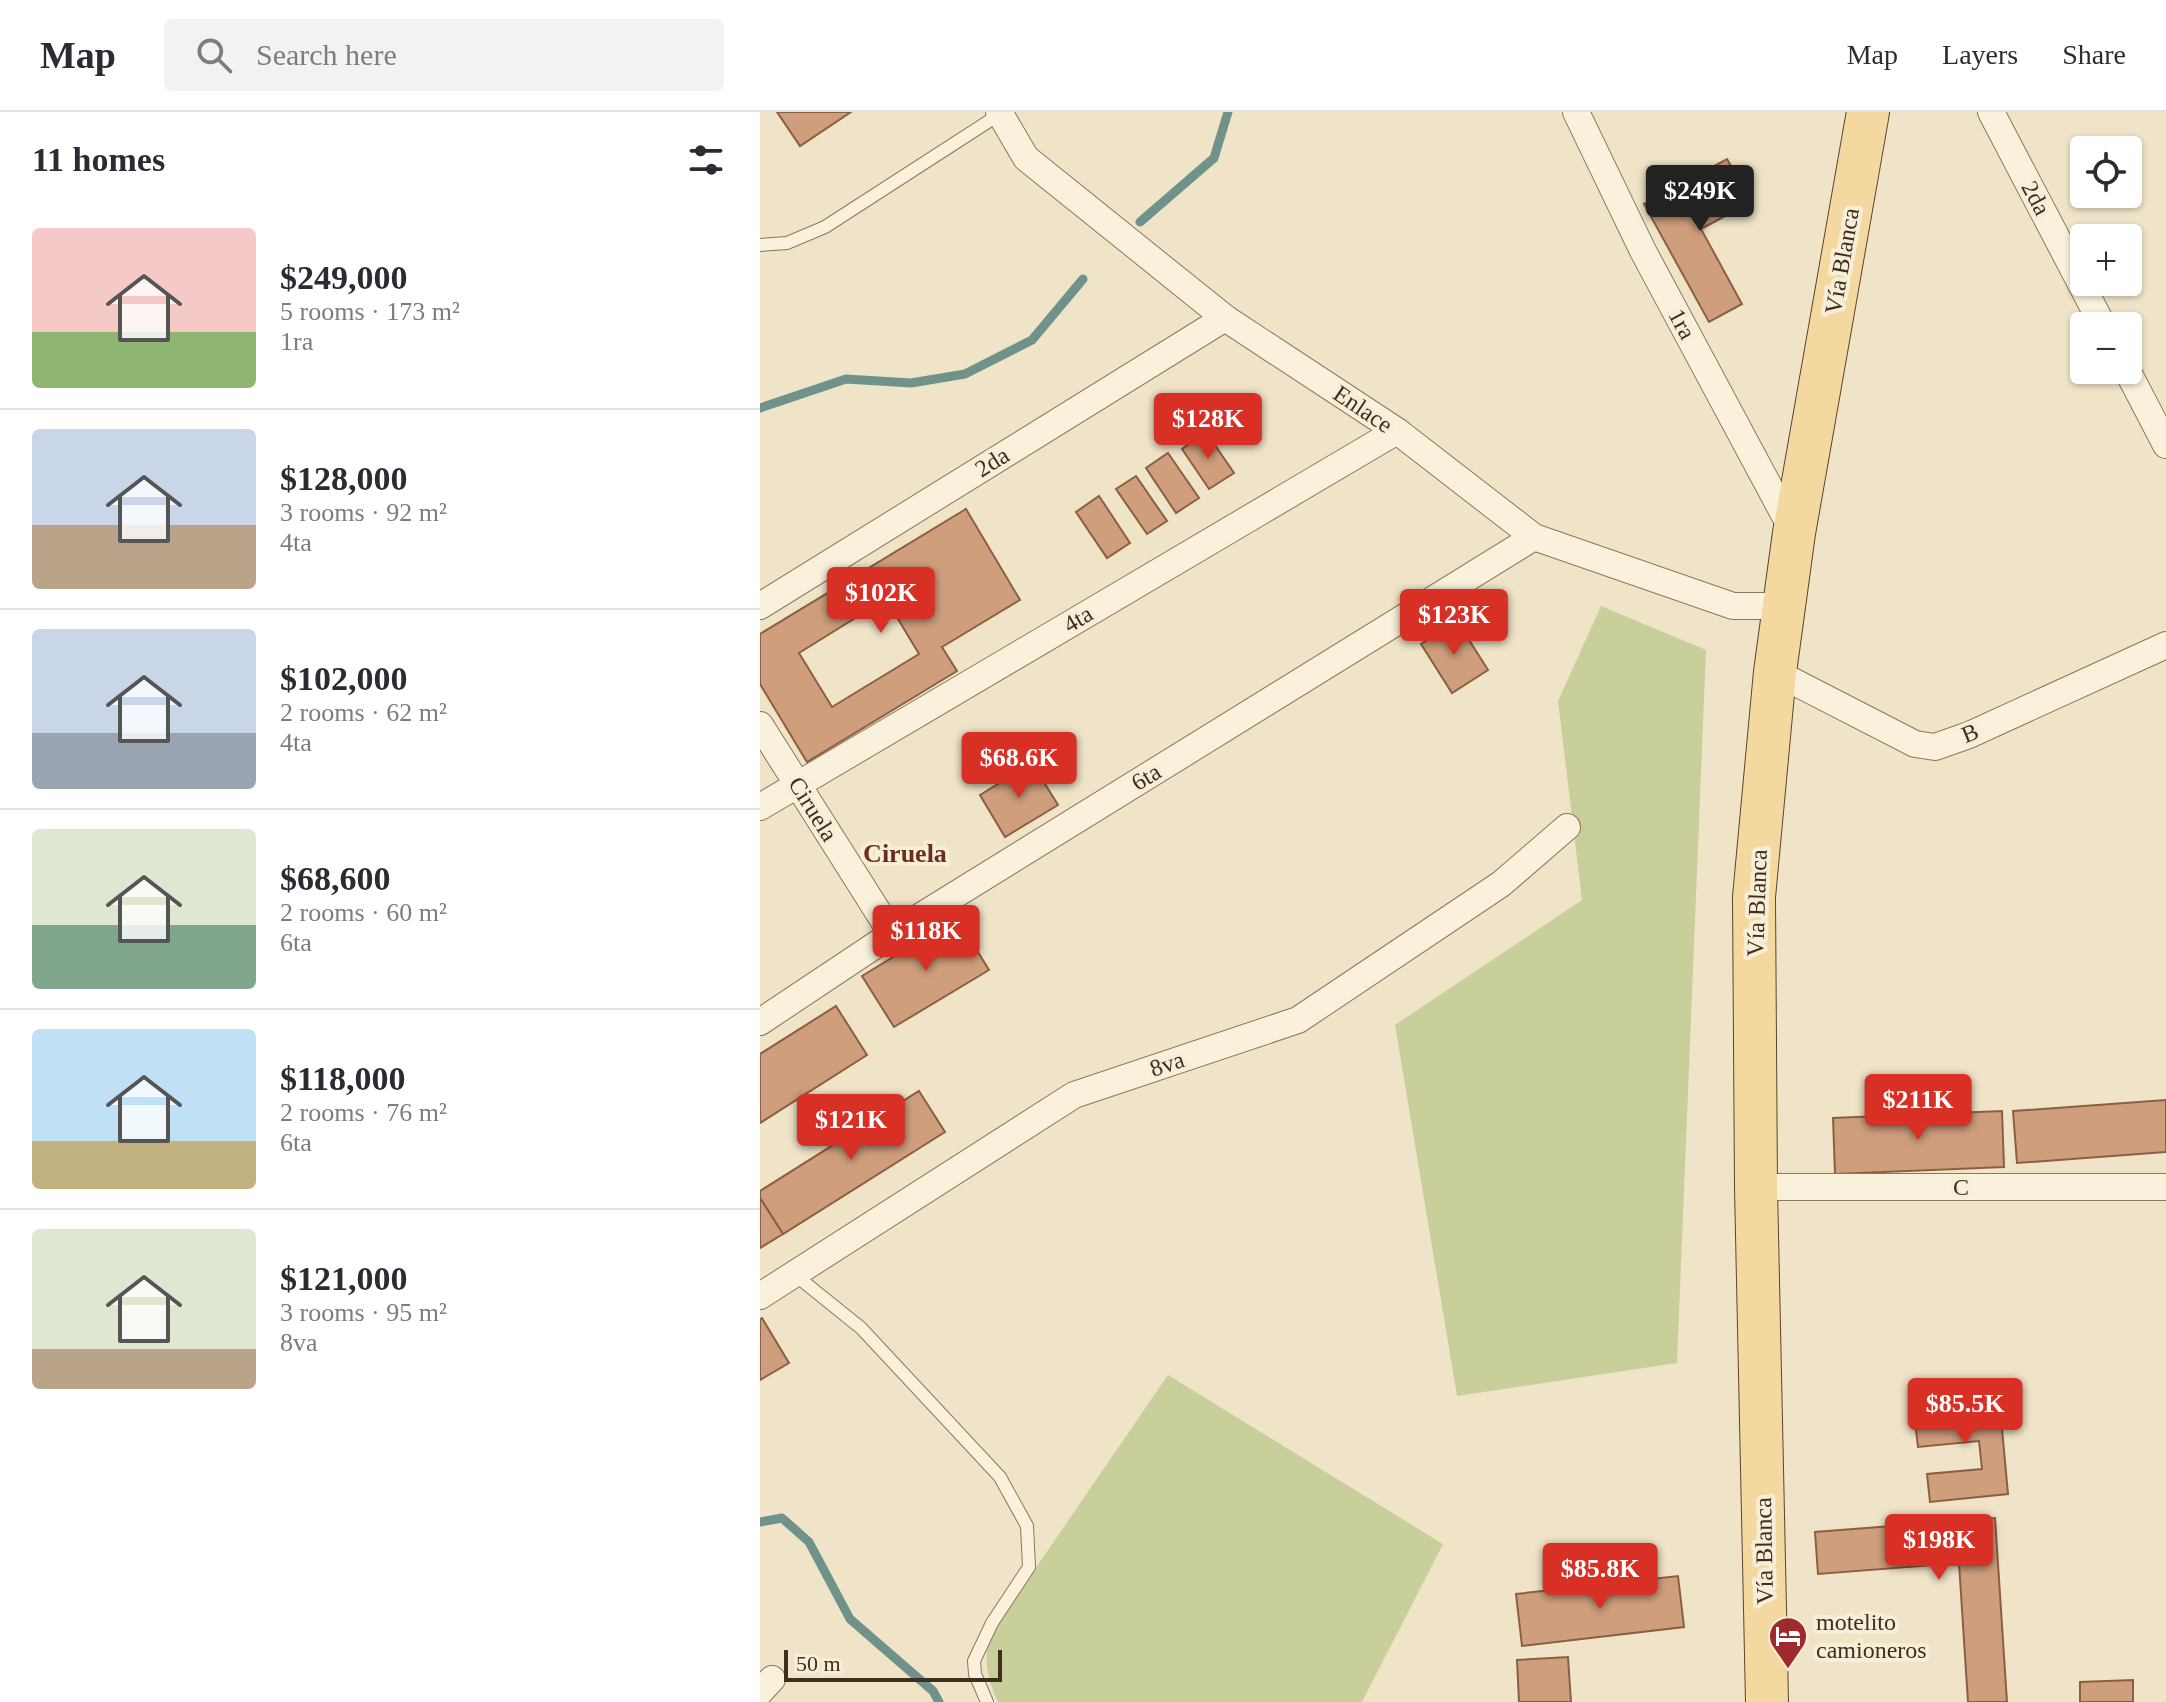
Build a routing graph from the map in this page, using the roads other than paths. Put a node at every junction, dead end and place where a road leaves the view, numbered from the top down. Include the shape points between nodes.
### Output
1 (1576, 112) edge
2 (1868, 112) edge
3 (1991, 112) edge
4 (999, 113) edge
5 (760, 245) edge
6 (2096, 312) edge
7 (1225, 318) junction
8 (2134, 384) edge
9 (1397, 431) junction
10 (2166, 445) edge
11 (1794, 533) junction
12 (1534, 537) junction
13 (760, 606) edge
14 (1784, 606) junction
15 (2166, 645) edge
16 (1775, 672) junction
17 (760, 725) edge
18 (798, 785) junction
19 (760, 807) edge
20 (1567, 827) dead end
21 (892, 934) junction
22 (760, 1022) edge
23 (1756, 1187) junction
24 (2166, 1187) edge
25 (794, 1274) junction
26 (760, 1296) edge
27 (987, 1702) edge
28 (1767, 1702) edge

1 - 11 street, 1ra via 1643,251
2 - 11 main road, Vía Blanca
3 - 6 street, 2da
4 - 5 lane via 825,227 787,243
4 - 7 street, Enlace via 1026,158
7 - 9 street, Enlace
7 - 13 street, 2da
8 - 10 street
9 - 12 street, Enlace
9 - 18 street, 4ta
11 - 14 main road, Vía Blanca
12 - 14 street, Enlace via 1733,606
12 - 21 street, 6ta
14 - 16 main road, Vía Blanca
15 - 16 street, B via 1935,747 1915,744
16 - 23 main road, Vía Blanca via 1754,897
17 - 18 street, Ciruela
18 - 19 street, 4ta
18 - 21 street, Ciruela
20 - 25 street, 8va via 1501,884 1298,1020 1074,1095
21 - 22 street, 6ta
23 - 24 street, C
23 - 28 main road, Vía Blanca
25 - 26 street, 8va
25 - 27 lane via 861,1328 1000,1477 1027,1526 1029,1567 974,1661

